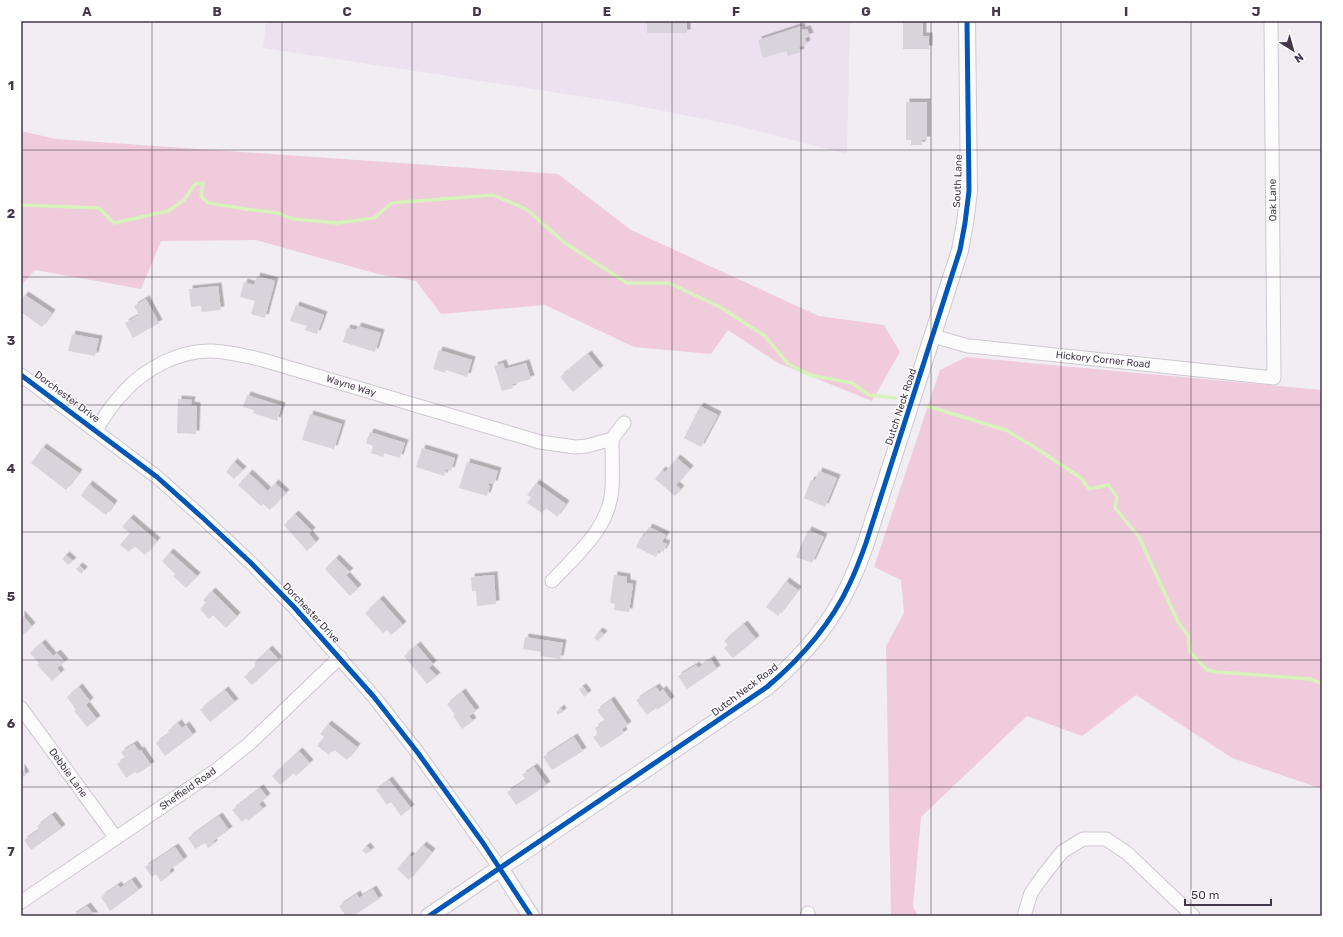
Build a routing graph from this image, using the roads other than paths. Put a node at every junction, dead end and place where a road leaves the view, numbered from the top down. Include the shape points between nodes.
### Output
1 (967, 21) edge
2 (1271, 21) edge
3 (933, 336) junction
4 (21, 375) edge
5 (1274, 378) joint
6 (624, 422) dead end
7 (96, 430) junction
8 (612, 439) junction
9 (552, 581) dead end
10 (340, 657) junction
11 (21, 708) edge
12 (116, 838) junction
13 (500, 868) junction
14 (21, 902) edge
15 (429, 916) edge
16 (531, 916) edge
17 (1024, 916) edge
18 (1193, 916) edge

1 - 3 street, South Lane via 969,191 958,258
2 - 5 street, Oak Lane
3 - 5 street, Hickory Corner Road via 980,347
3 - 13 street, Dutch Neck Road via 859,562 848,587 815,639 783,674 745,703
4 - 7 street, Dorchester Drive
6 - 8 street
7 - 8 street, Wayne Way via 123,393 144,374 158,365 187,354 211,351 235,353 264,360 540,442 575,447
7 - 10 street, Dorchester Drive via 157,477 204,519 250,562
8 - 9 street via 612,489 606,516 601,526
10 - 12 street, Sheffield Road via 244,748 215,771
10 - 13 street, Dorchester Drive via 418,753
11 - 12 street, Debbie Lane
12 - 14 street, Sheffield Road
13 - 15 street, Dutch Neck Road
13 - 16 street, Dorchester Drive
17 - 18 street via 1031,893 1043,876 1062,852 1084,839 1106,839 1127,853

